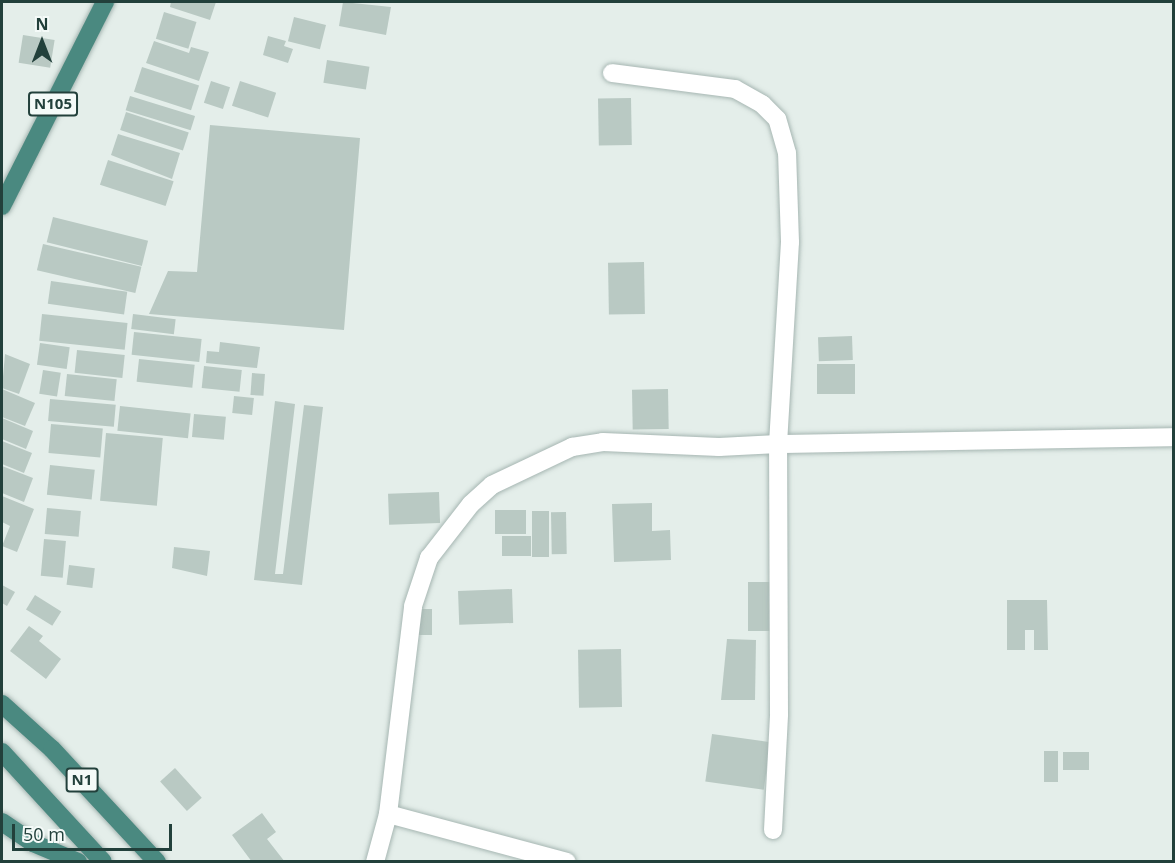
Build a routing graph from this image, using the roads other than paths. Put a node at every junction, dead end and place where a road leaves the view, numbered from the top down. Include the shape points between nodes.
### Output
1 (105, 2) edge
2 (612, 73) dead end
3 (2, 206) edge
4 (1173, 437) edge
5 (778, 444) junction
6 (2, 704) edge
7 (2, 752) edge
8 (388, 814) junction
9 (2, 822) edge
10 (774, 830) dead end
11 (78, 861) edge
12 (103, 861) edge
13 (157, 861) edge
14 (375, 861) edge
15 (567, 861) edge

1 - 3 highway, N105
2 - 5 street via 735,89 762,104 777,119 787,153 790,242
4 - 5 street
5 - 8 street via 719,447 603,442 572,447 492,484 471,504 429,558 413,606
5 - 10 street via 779,714
6 - 13 highway, N1 via 52,749
7 - 12 highway, N1
8 - 14 street
8 - 15 street
9 - 11 highway via 33,843

